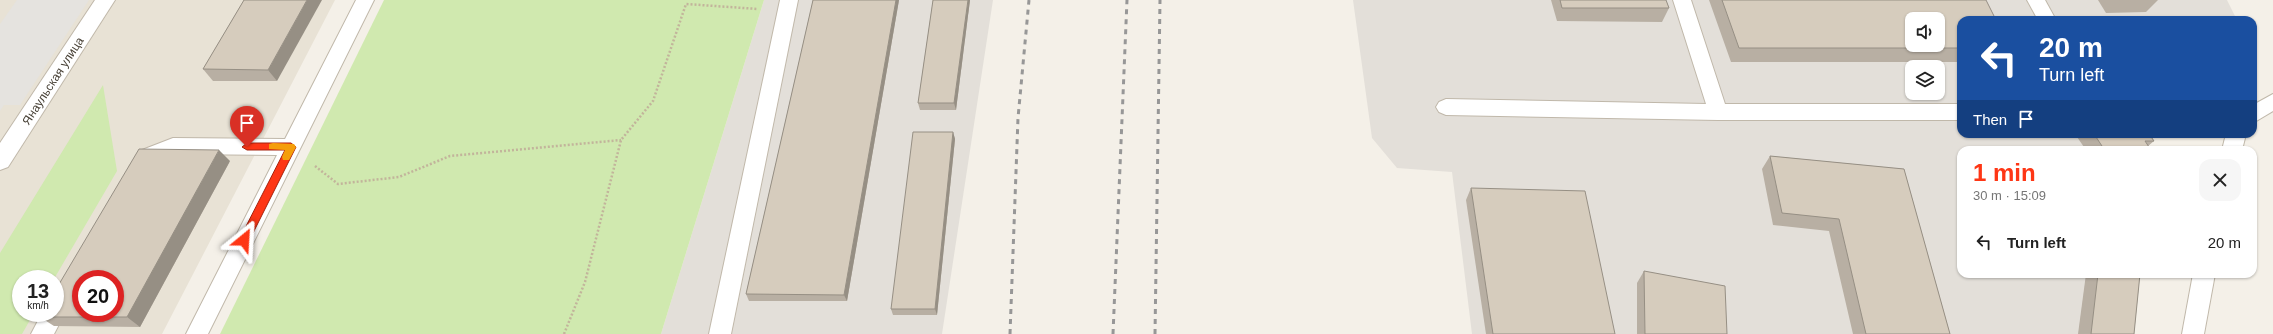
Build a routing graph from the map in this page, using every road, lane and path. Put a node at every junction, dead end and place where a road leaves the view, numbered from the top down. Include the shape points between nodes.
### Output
1 (105, 0) edge
2 (365, 0) edge
3 (1682, 0) edge
4 (2036, 0) edge
5 (788, 6) edge
6 (2045, 16) edge
7 (2273, 101) edge
8 (1446, 107) dead end
9 (1718, 112) junction
10 (1957, 112) edge
11 (2257, 112) edge
12 (621, 140) junction
13 (291, 147) junction
14 (0, 161) edge
15 (129, 184) edge
16 (2203, 278) edge
17 (49, 322) edge
18 (42, 334) edge
19 (197, 334) edge
20 (564, 334) edge
21 (720, 334) edge
22 (2193, 334) edge

1 - 14 street, Янаульская улица
2 - 13 lane
3 - 9 lane
4 - 6 lane
5 - 12 path via 686,4 653,102
5 - 21 lane
7 - 11 lane
8 - 9 lane
9 - 10 lane
12 - 13 path via 450,156 399,177 338,184
12 - 20 path via 585,282
13 - 15 lane via 173,146 150,155 141,164
13 - 19 lane
16 - 22 lane
17 - 18 lane

